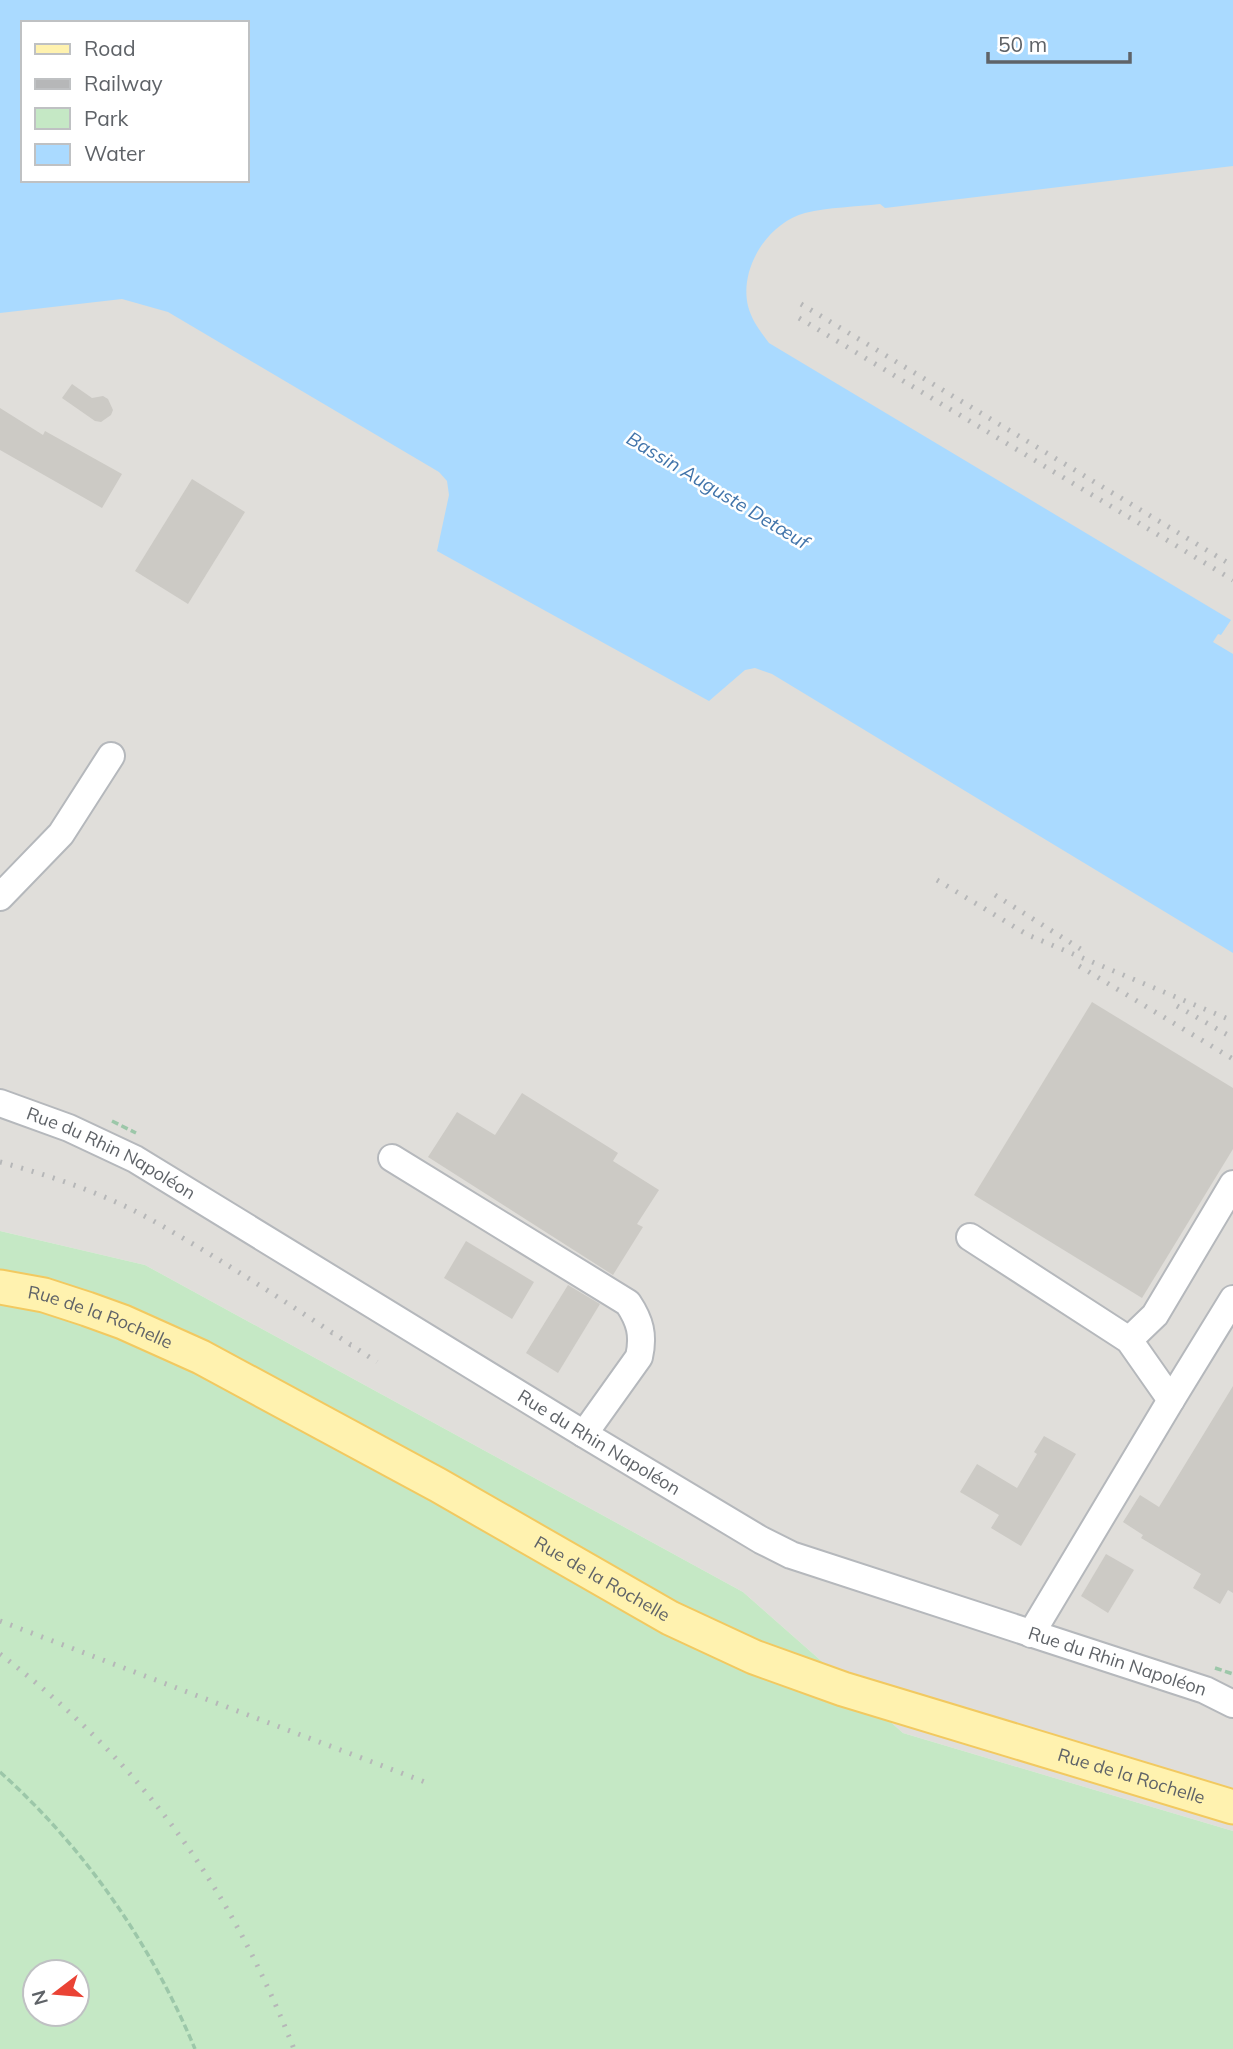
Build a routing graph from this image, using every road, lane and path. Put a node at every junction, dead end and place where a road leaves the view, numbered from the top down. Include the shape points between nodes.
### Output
1 (111, 756) dead end
2 (0, 897) edge
3 (0, 1103) edge
4 (392, 1158) dead end
5 (1233, 1184) edge
6 (970, 1237) dead end
7 (0, 1287) edge
8 (1233, 1299) edge
9 (1129, 1340) junction
10 (1171, 1400) junction
11 (584, 1434) junction
12 (1031, 1634) junction
13 (1233, 1704) edge
14 (0, 1772) edge
15 (1233, 1807) edge
16 (195, 2049) edge

1 - 2 street via 61,834
3 - 11 street, Rue du Rhin Napoléon via 135,1159
4 - 11 street via 628,1303 641,1326 639,1357
5 - 9 street via 1155,1315
6 - 9 street
7 - 15 main road, Rue de la Rochelle via 87,1309 201,1357 670,1618 754,1657 843,1689
8 - 10 street
9 - 10 street
10 - 12 street
11 - 12 street, Rue du Rhin Napoléon via 791,1555
12 - 13 street, Rue du Rhin Napoléon via 1205,1690
14 - 16 path via 26,1795 104,1887 146,1951

